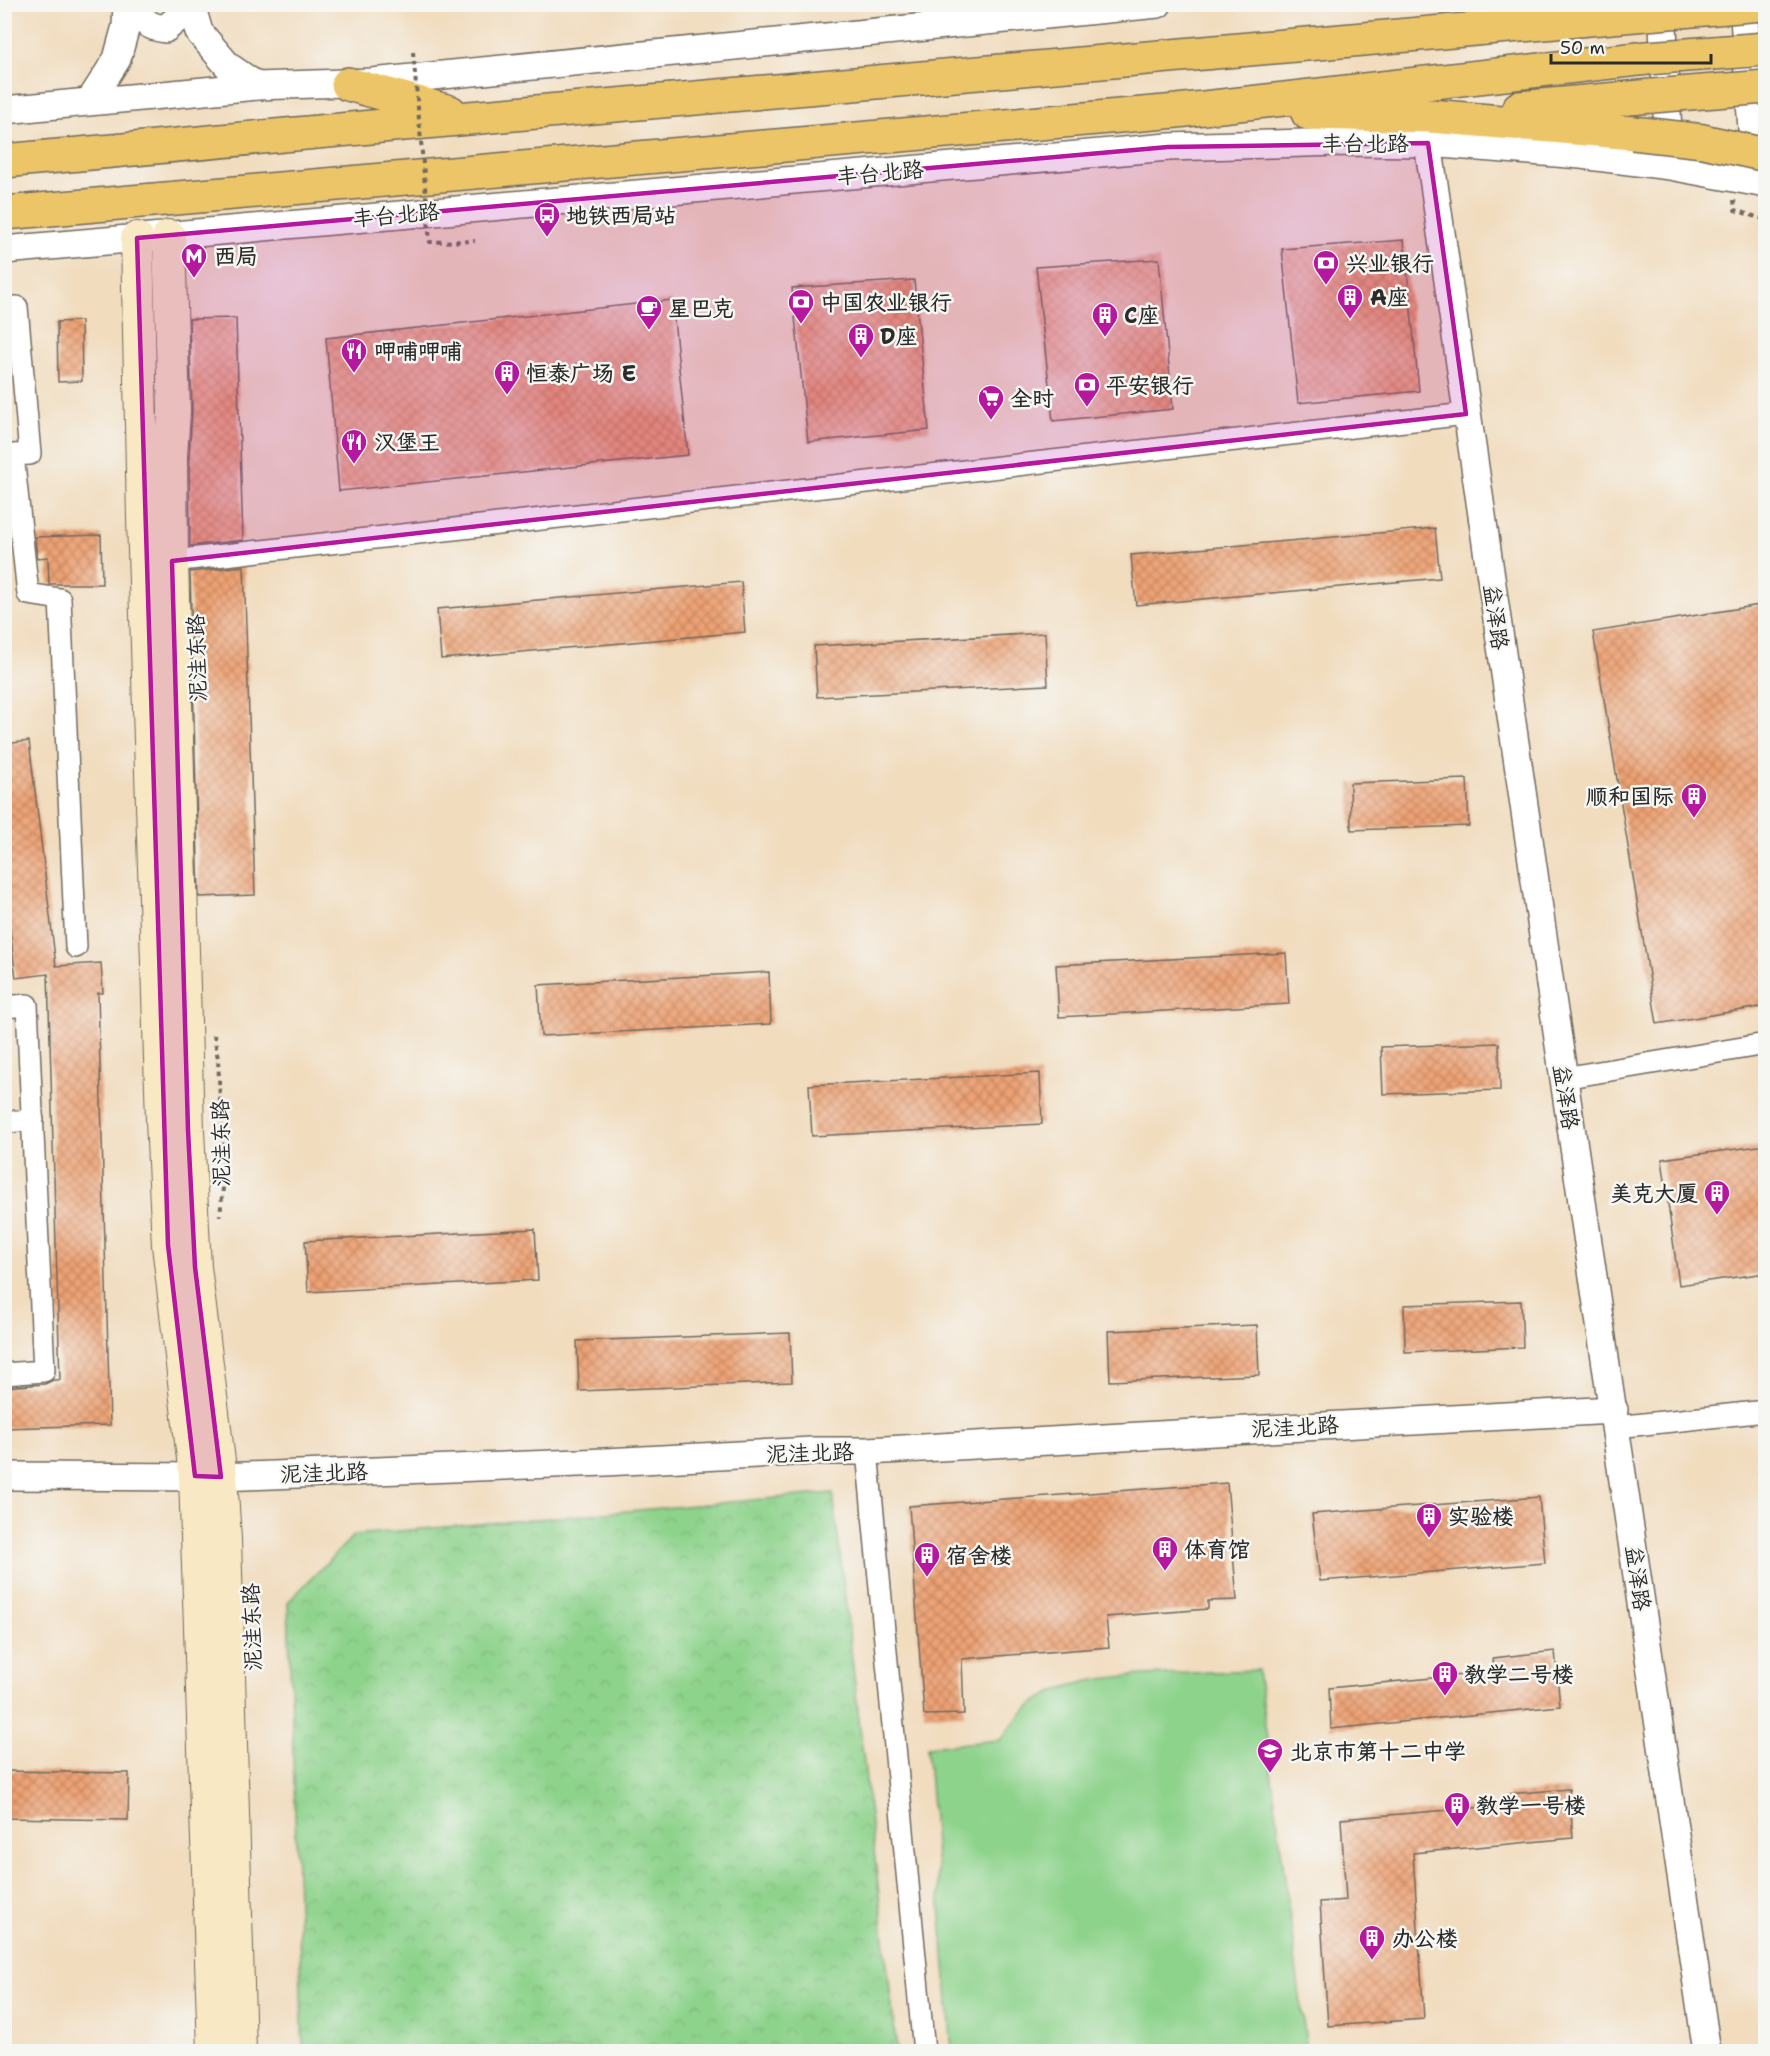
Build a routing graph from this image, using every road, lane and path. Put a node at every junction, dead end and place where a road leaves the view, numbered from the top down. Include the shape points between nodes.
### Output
1 (127, 4) edge
2 (136, 4) edge
3 (1158, 4) edge
4 (1498, 4) edge
5 (1743, 4) edge
6 (1762, 4) edge
7 (191, 6) edge
8 (1654, 9) edge
9 (1393, 36) junction
10 (1766, 49) edge
11 (413, 52) dead end
12 (348, 84) junction
13 (257, 86) junction
14 (1766, 87) edge
15 (90, 101) junction
16 (4, 110) edge
17 (1177, 111) junction
18 (469, 118) junction
19 (1429, 129) junction
20 (4, 160) edge
21 (1670, 166) junction
22 (1762, 173) edge
23 (4, 213) edge
24 (170, 236) junction
25 (137, 238) junction
26 (475, 241) dead end
27 (4, 250) edge
28 (4, 308) edge
29 (139, 309) junction
30 (1466, 414) junction
31 (171, 456) junction
32 (172, 561) junction
33 (76, 947) dead end
34 (4, 1007) edge
35 (212, 1028) dead end
36 (1766, 1044) edge
37 (1563, 1078) junction
38 (33, 1120) junction
39 (4, 1122) edge
40 (220, 1219) dead end
41 (4, 1374) edge
42 (1766, 1411) edge
43 (1615, 1418) junction
44 (867, 1451) junction
45 (4, 1476) edge
46 (208, 1476) junction
47 (214, 2052) edge
48 (240, 2052) edge
49 (924, 2052) edge
50 (1707, 2052) edge

1 - 15 street via 117,59
2 - 7 street via 141,18 150,26 165,29
3 - 12 street
4 - 9 highway
5 - 22 street
6 - 8 highway, bridge
7 - 13 street via 198,32 228,66
8 - 9 highway
8 - 21 street
9 - 18 highway
10 - 17 highway, 丰台北路, bridge via 1647,58
11 - 26 path, bridge via 430,242
12 - 13 street
12 - 18 highway
13 - 15 street
14 - 19 highway, bridge via 1652,96
15 - 16 street
17 - 19 highway
17 - 23 highway, 丰台北路
18 - 20 highway
19 - 21 street, 丰台北路
19 - 22 highway, bridge via 1633,132 1703,141
19 - 24 street, 丰台北路 via 1339,142 1168,147
19 - 30 street, 益泽路
21 - 22 street, 丰台北路
24 - 25 street, 丰台北路
24 - 31 main road, 泥洼东路 via 174,411
25 - 27 street, 丰台北路
25 - 29 main road, 泥洼东路
28 - 33 street via 17,307 29,442 30,454 13,455 28,594 60,599
29 - 31 main road via 154,302 162,308
29 - 46 main road, 泥洼东路 via 168,1245
30 - 32 street
30 - 37 street, 益泽路
31 - 32 main road, 泥洼东路
32 - 46 main road, 泥洼东路 via 191,1187
34 - 38 street via 27,1005
35 - 40 path, 泥洼东路 via 218,1059 224,1178
36 - 37 street
37 - 43 street, 益泽路
38 - 39 street
38 - 41 street via 44,1371
42 - 43 street
43 - 44 street, 泥洼北路
43 - 50 street, 益泽路
44 - 46 street, 泥洼北路
44 - 49 street
45 - 46 street, 泥洼北路
46 - 47 main road, 泥洼东路
46 - 48 main road, 泥洼东路 via 225,1539

